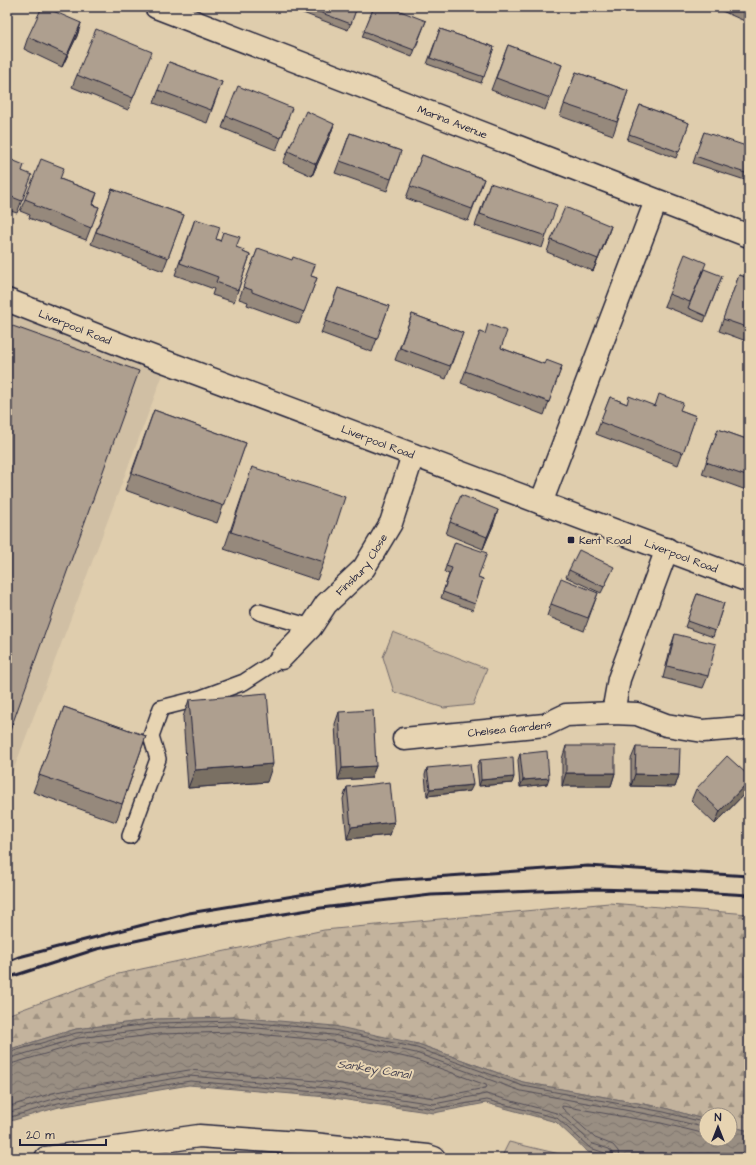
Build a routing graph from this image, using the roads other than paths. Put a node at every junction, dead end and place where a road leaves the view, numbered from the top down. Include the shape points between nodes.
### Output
1 (156, 7) edge
2 (181, 12) edge
3 (656, 200) junction
4 (749, 236) edge
5 (7, 300) edge
6 (413, 455) junction
7 (541, 503) junction
8 (667, 549) junction
9 (749, 580) edge
10 (259, 612) dead end
11 (311, 627) junction
12 (281, 658) joint
13 (613, 713) junction
14 (740, 728) dead end
15 (404, 739) dead end
16 (130, 836) dead end
17 (46, 1158) edge
18 (434, 1158) edge

1 - 2 street, Marina Avenue
2 - 3 street, Marina Avenue
3 - 4 street, Marina Avenue
3 - 7 street
5 - 6 street, Liverpool Road
6 - 7 street, Liverpool Road
6 - 11 street, Finsbury Close via 391,523 364,568 326,604
7 - 8 street, Liverpool Road
8 - 9 street, Liverpool Road
8 - 13 street via 620,679
10 - 11 lane
11 - 12 street, Finsbury Close
12 - 16 lane via 244,682 201,698 160,708 150,736 158,759
13 - 14 street, Chelsea Gardens via 637,714 666,725 704,731
13 - 15 street, Chelsea Gardens via 566,715 545,725
17 - 18 street via 199,1136 312,1144

